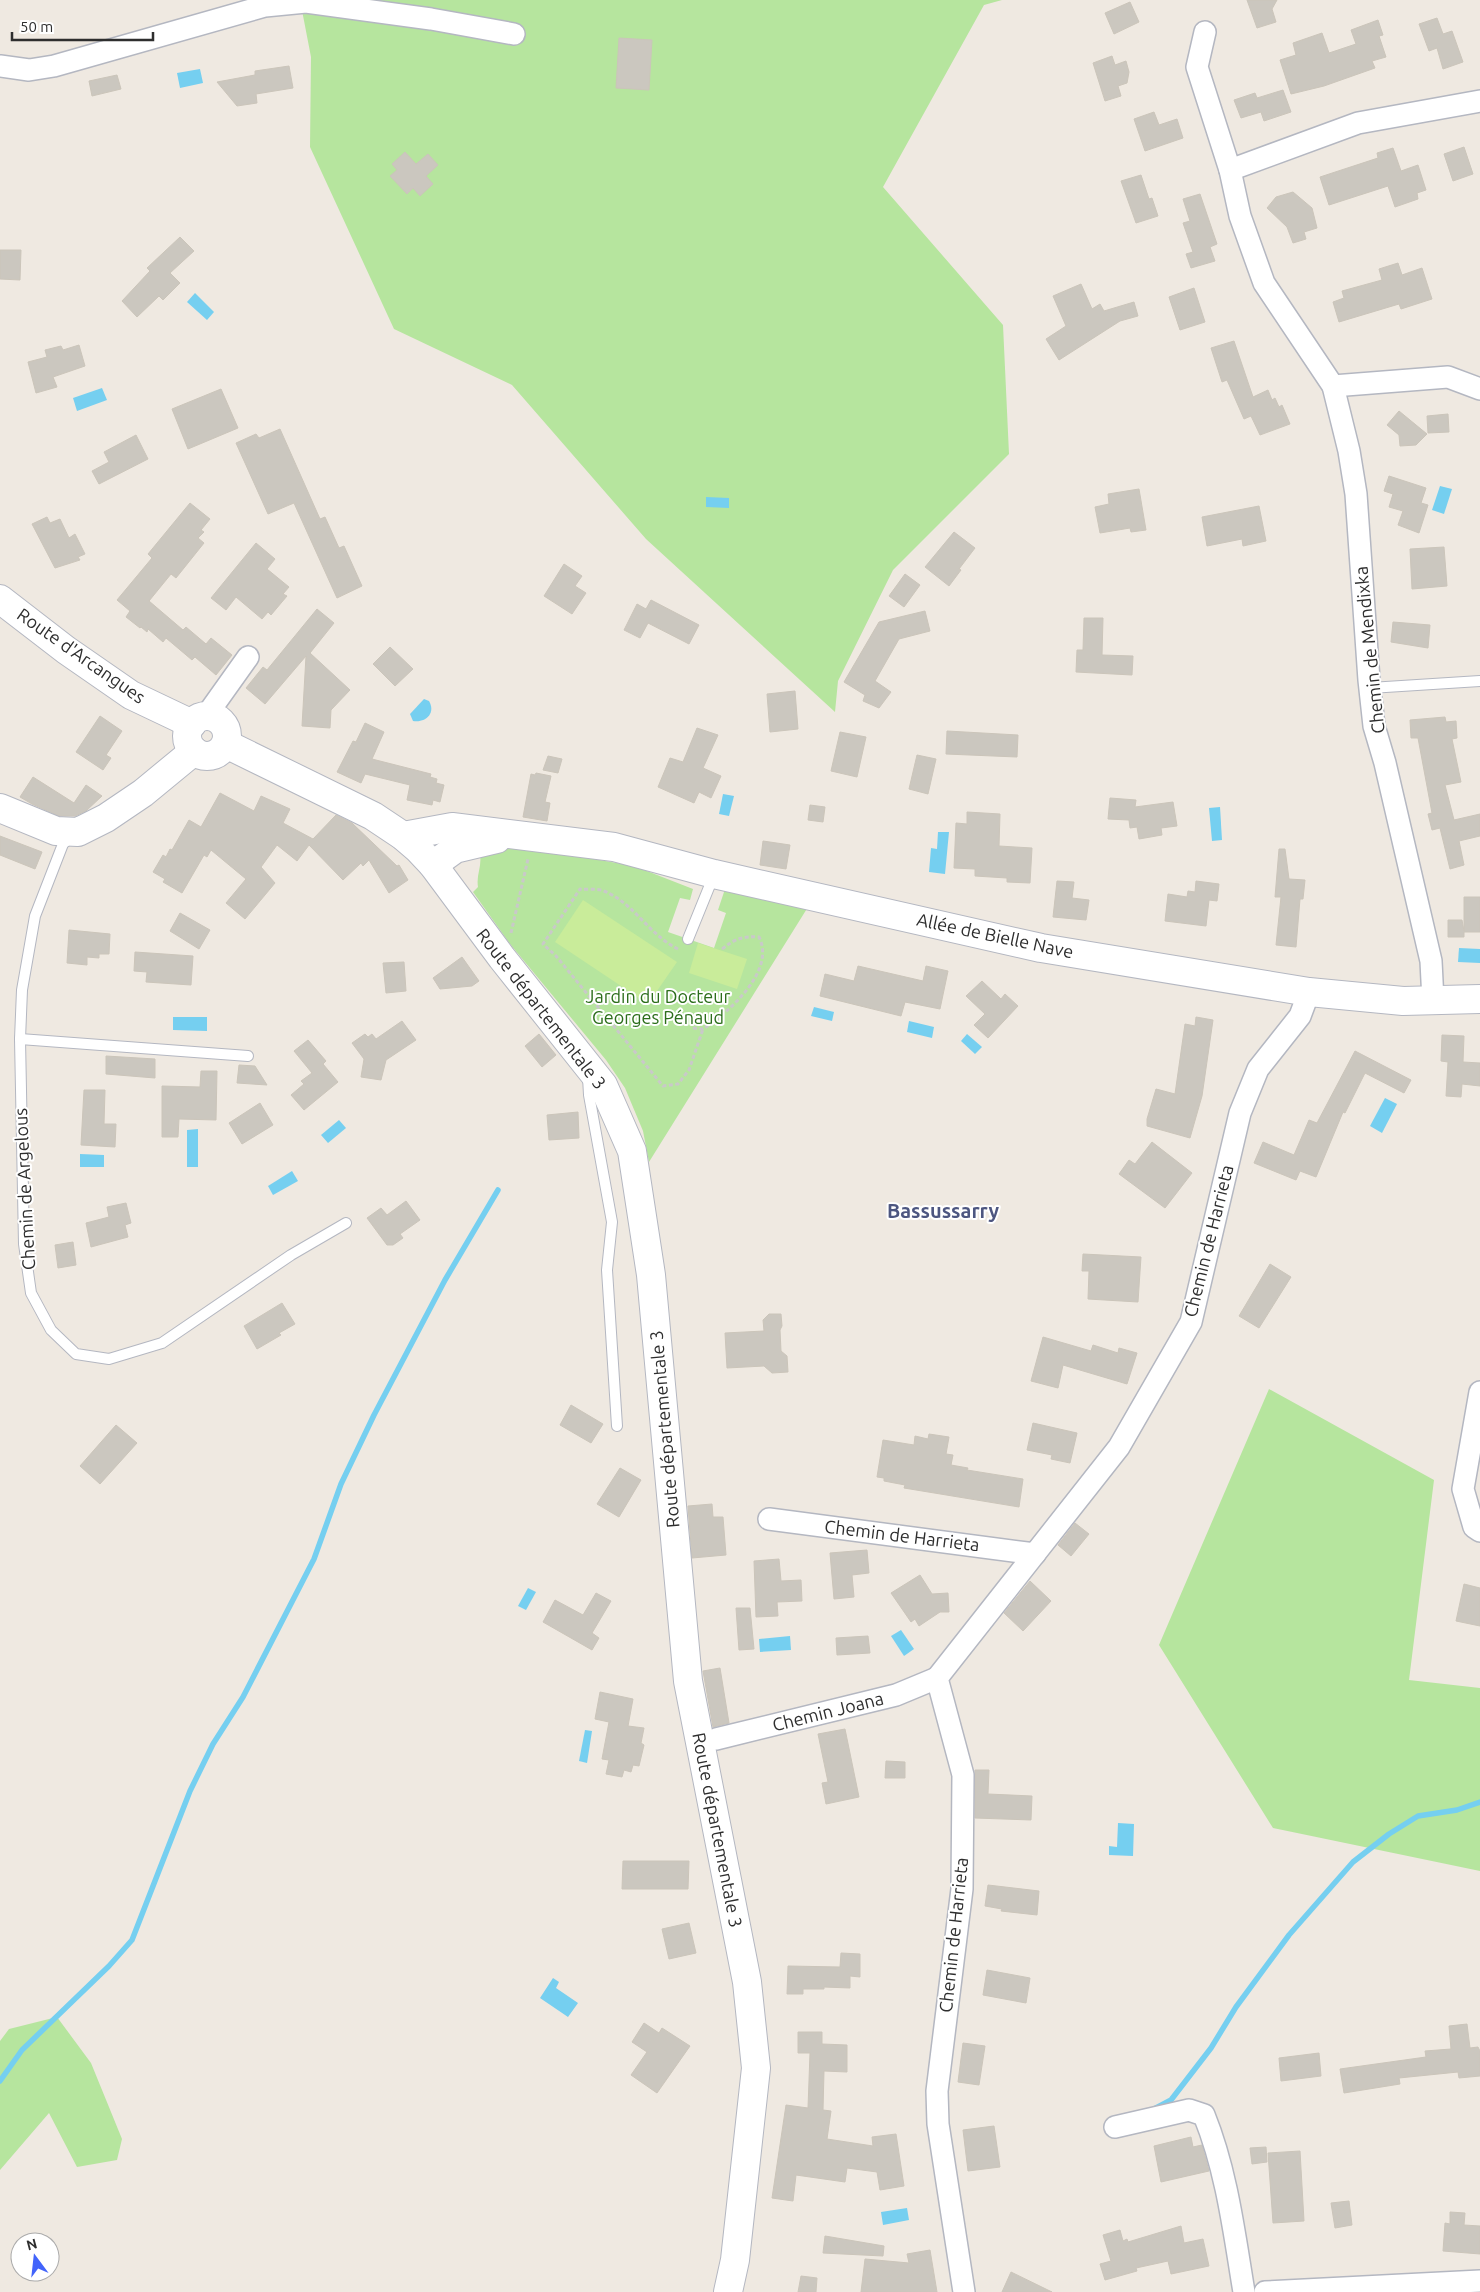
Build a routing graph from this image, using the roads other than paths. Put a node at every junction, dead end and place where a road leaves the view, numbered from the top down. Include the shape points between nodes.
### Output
1 (1205, 32) dead end
2 (514, 34) dead end
3 (0, 66) edge
4 (1480, 101) edge
5 (1230, 170) junction
6 (1333, 386) junction
7 (1480, 389) edge
8 (0, 599) edge
9 (248, 657) dead end
10 (1480, 681) edge
11 (1370, 688) junction
12 (199, 720) junction
13 (226, 744) junction
14 (194, 751) junction
15 (0, 808) edge
16 (78, 832) junction
17 (515, 835) junction
18 (403, 836) junction
19 (433, 865) junction
20 (714, 874) junction
21 (688, 939) dead end
22 (1309, 992) junction
23 (1480, 999) edge
24 (1433, 1001) junction
25 (20, 1039) junction
26 (248, 1056) dead end
27 (587, 1065) junction
28 (346, 1222) dead end
29 (1480, 1392) edge
30 (617, 1426) dead end
31 (769, 1519) dead end
32 (1480, 1531) edge
33 (1035, 1554) junction
34 (937, 1678) junction
35 (716, 1739) dead end
36 (1115, 2127) dead end
37 (1480, 2281) edge
38 (1454, 2287) edge
39 (728, 2292) edge
40 (964, 2292) edge
41 (1244, 2292) edge
42 (1265, 2292) edge

1 - 5 street, Chemin de Mendixka via 1197,67
2 - 3 street via 306,2 265,6 54,66 29,70
4 - 5 street via 1358,123
5 - 6 street, Chemin de Mendixka via 1240,216 1264,283
6 - 7 street via 1448,377
6 - 11 street, Chemin de Mendixka via 1356,494
8 - 12 main road, Route d'Arcangues via 130,695
9 - 12 street
10 - 11 lane
11 - 24 street, Chemin de Mendixka via 1374,726 1431,961
12 - 13 main road via 216,718 224,724
12 - 14 main road via 188,731 188,740
13 - 14 main road via 209,756
13 - 18 main road, Route départementale 3 via 373,816
14 - 16 main road via 144,793
15 - 16 main road via 56,830
16 - 25 lane, Chemin de Argelous via 63,844 35,916 22,990
17 - 18 main road, Allée de Bielle Nave via 452,827
17 - 19 main road, Allée de Bielle Nave via 456,849
17 - 20 main road, Allée de Bielle Nave via 614,847
18 - 19 main road, Route départementale 3
19 - 27 main road, Route départementale 3
20 - 21 lane
20 - 22 main road, Allée de Bielle Nave via 1041,948
22 - 24 main road, Allée de Bielle Nave via 1403,1002
22 - 33 street, Chemin de Harrieta via 1300,1016 1258,1069 1240,1113 1191,1322 1119,1447
23 - 24 main road, Allée de Bielle Nave
25 - 26 lane
25 - 28 lane, Chemin de Argelous via 24,1244 31,1293 51,1330 76,1354 109,1359 162,1343 291,1254
27 - 30 lane via 589,1095 612,1222 607,1270
27 - 39 main road, Route départementale 3 via 603,1085 632,1151 651,1275 688,1681 747,1982 756,2068 735,2260
29 - 32 street via 1463,1489 1474,1527
31 - 33 street, Chemin de Harrieta
33 - 34 street, Chemin de Harrieta
34 - 35 street, Chemin Joana via 896,1695
34 - 40 street, Chemin de Harrieta via 963,1775 962,1890 936,2091 938,2124
36 - 41 street via 1189,2110 1204,2115 1227,2187
37 - 38 street
38 - 42 street

